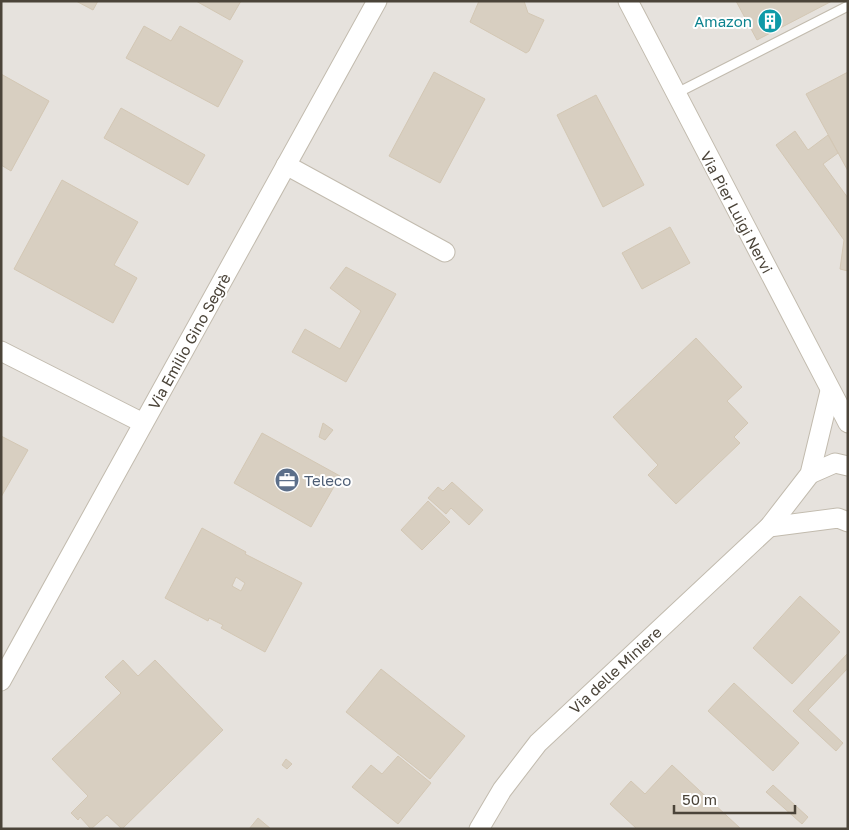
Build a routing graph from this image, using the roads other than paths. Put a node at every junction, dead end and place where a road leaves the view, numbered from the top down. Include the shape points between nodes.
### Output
1 (377, 1) edge
2 (628, 1) edge
3 (848, 6) edge
4 (675, 94) junction
5 (286, 165) junction
6 (444, 252) dead end
7 (1, 351) edge
8 (830, 392) junction
9 (143, 423) junction
10 (848, 423) edge
11 (848, 466) edge
12 (810, 474) junction
13 (844, 517) edge
14 (769, 527) junction
15 (1, 681) edge
16 (479, 829) edge

1 - 5 street, Via Emilio Gino Segrè
2 - 4 street, Via Pier Luigi Nervi
3 - 4 lane
4 - 8 street, Via Pier Luigi Nervi
5 - 6 street
5 - 9 street, Via Emilio Gino Segrè
7 - 9 street
8 - 10 street, Via Pier Luigi Nervi
8 - 12 street, Via delle Miniere
9 - 15 street, Via Emilio Gino Segrè
11 - 12 street, Via delle Miniere via 835,463
12 - 14 street, Via delle Miniere
13 - 14 street
14 - 16 street, Via delle Miniere via 538,743 502,790

